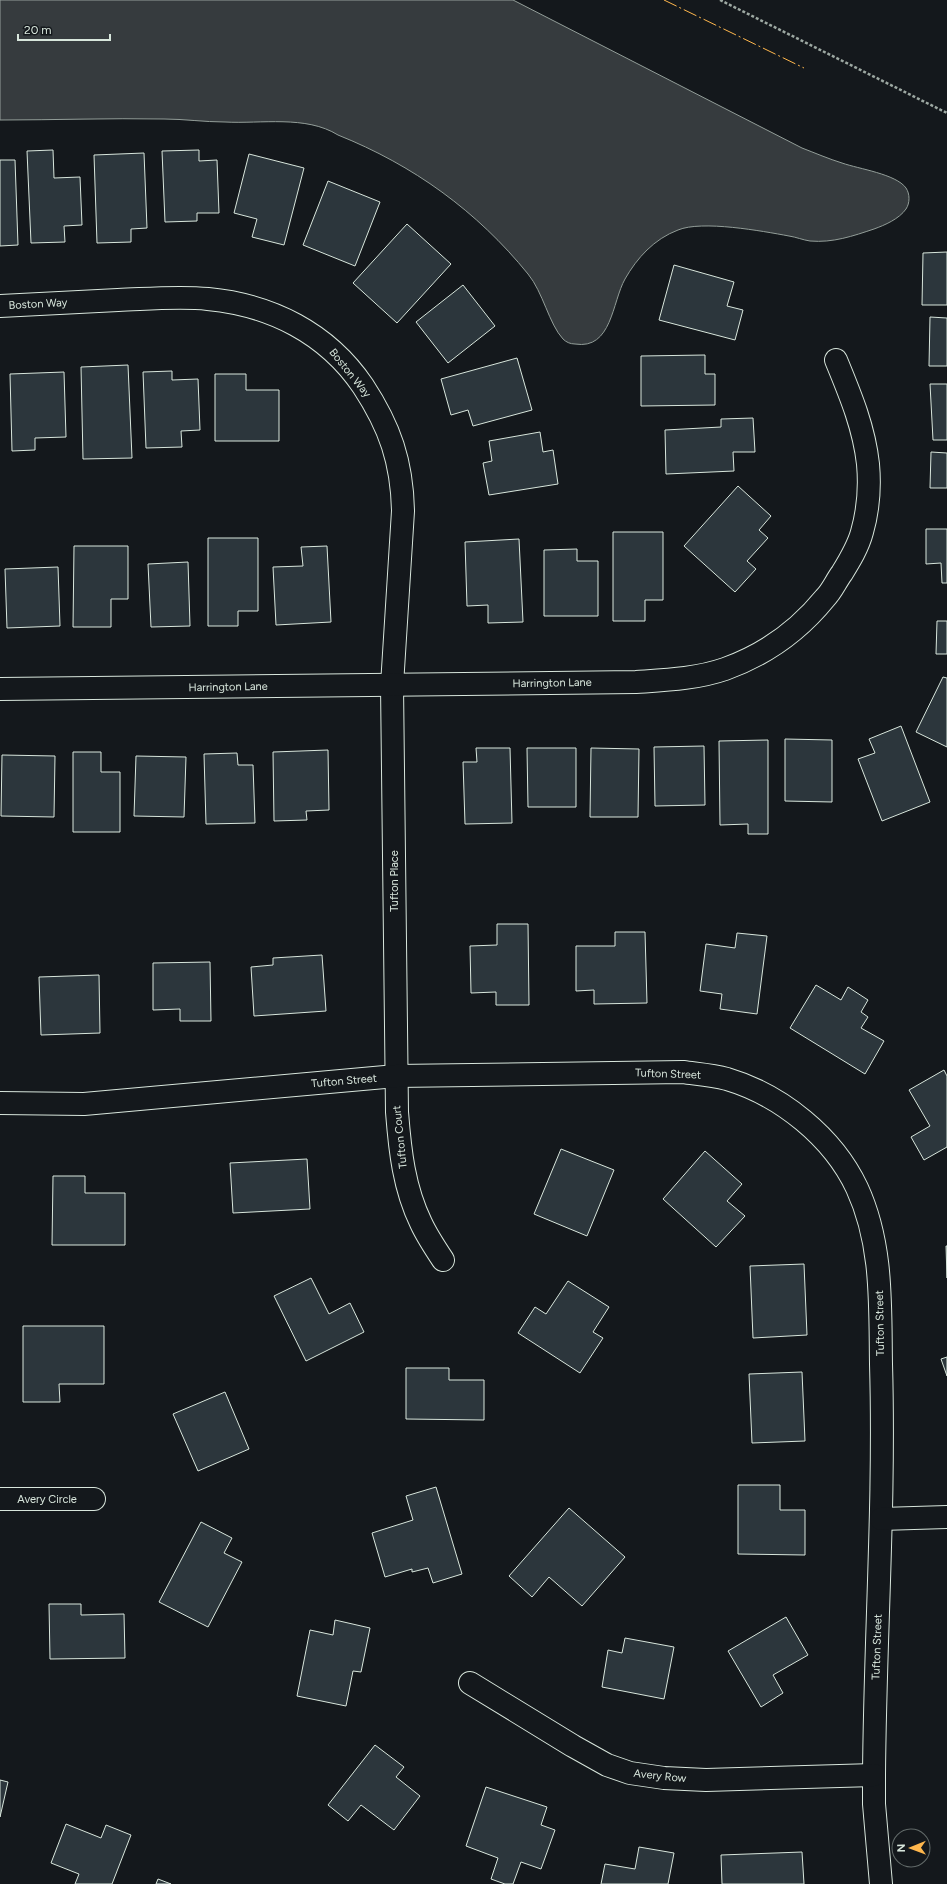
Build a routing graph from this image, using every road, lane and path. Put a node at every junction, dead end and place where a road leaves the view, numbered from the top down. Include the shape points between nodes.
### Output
1 (720, 0) edge
2 (947, 113) edge
3 (0, 306) edge
4 (836, 360) dead end
5 (392, 685) junction
6 (0, 689) edge
7 (396, 1076) junction
8 (0, 1103) edge
9 (443, 1260) dead end
10 (0, 1499) edge
11 (94, 1499) dead end
12 (947, 1517) edge
13 (881, 1519) junction
14 (470, 1683) dead end
15 (874, 1775) junction
16 (881, 1884) edge

1 - 2 path
3 - 5 street, Boston Way via 207,298 247,305 284,318 309,332 336,354 373,401 393,443 399,463 402,529
4 - 5 street, Harrington Lane via 856,405 868,463 868,491 862,532 848,563 826,598 803,622 772,646 726,669 686,678 636,682
5 - 6 street, Harrington Lane
5 - 7 street, Tufton Place
7 - 8 street, Tufton Street via 84,1104
7 - 9 street, Tufton Court via 400,1150 406,1182 421,1223
7 - 13 street, Tufton Street via 682,1072 728,1080 752,1089 805,1121 843,1163 858,1188 875,1241 879,1271 882,1406
10 - 11 street, Avery Circle
12 - 13 street
13 - 15 street, Tufton Street
14 - 15 street, Avery Row via 573,1746 630,1773 706,1780
15 - 16 street, Tufton Street

